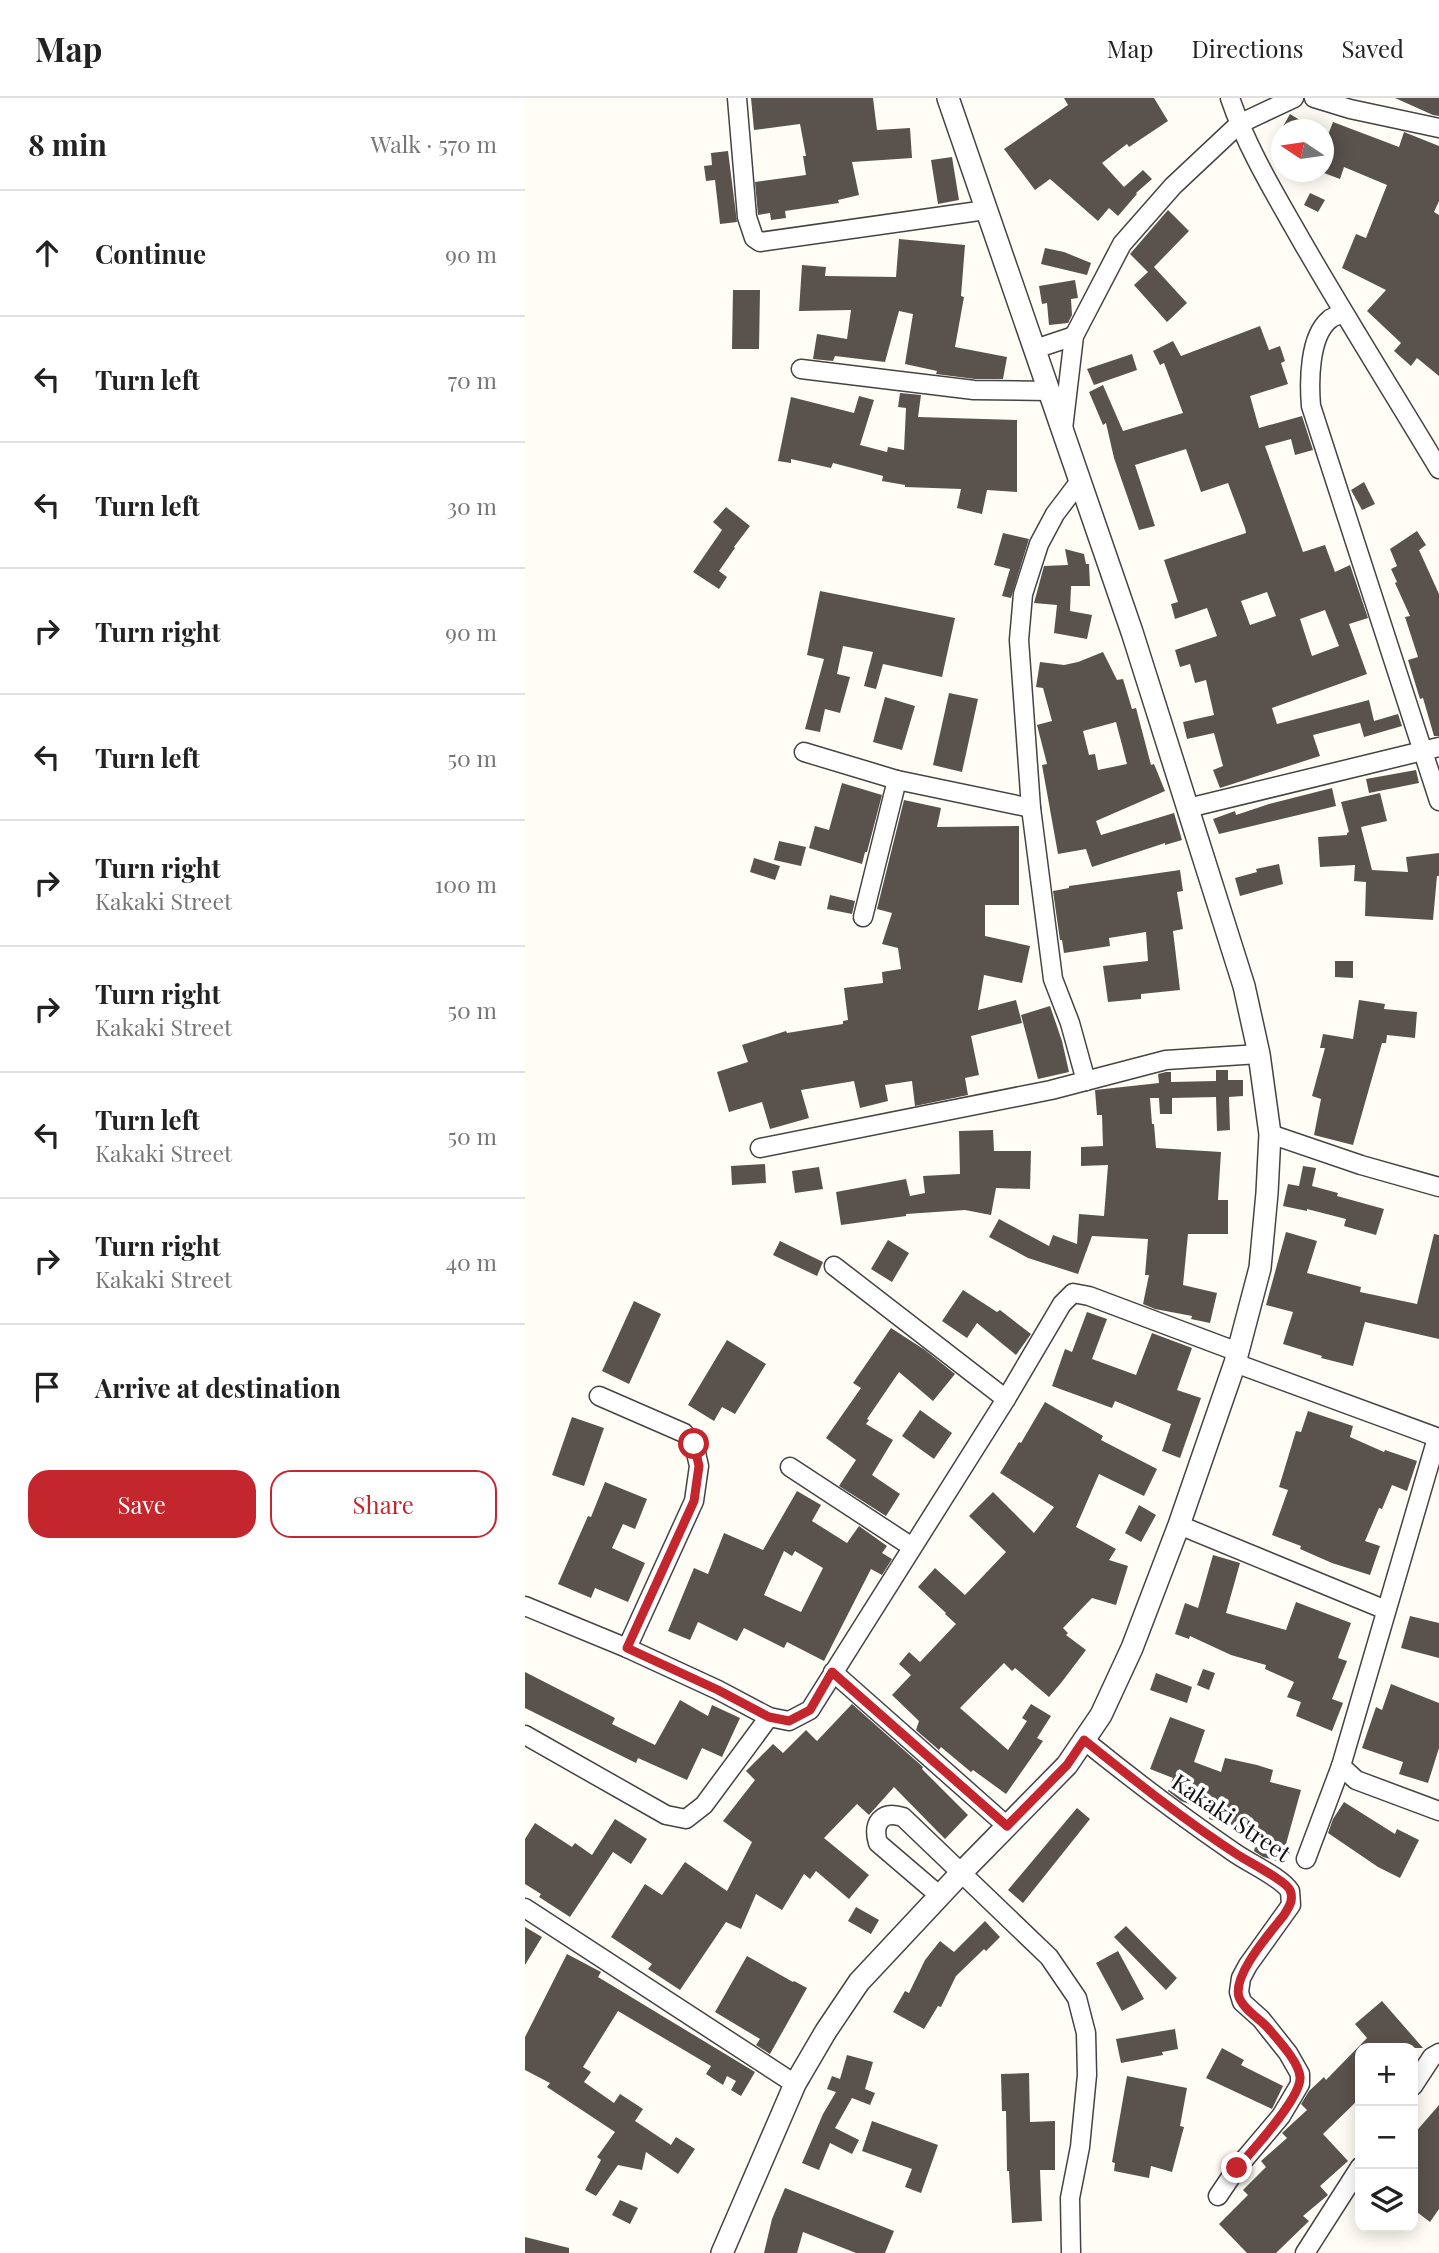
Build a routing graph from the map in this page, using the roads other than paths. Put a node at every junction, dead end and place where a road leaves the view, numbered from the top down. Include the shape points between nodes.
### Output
1 (737, 98) edge
2 (948, 98) edge
3 (1230, 98) edge
4 (1294, 98) edge
5 (1314, 98) edge
6 (1239, 124) junction
7 (1439, 128) edge
8 (986, 210) junction
9 (1344, 314) junction
10 (1074, 336) junction
11 (1035, 349) junction
12 (801, 369) dead end
13 (1050, 391) junction
14 (1063, 429) junction
15 (1439, 468) edge
16 (1080, 481) junction
17 (1432, 749) edge
18 (804, 752) dead end
19 (897, 780) junction
20 (1439, 801) edge
21 (1031, 808) junction
22 (1188, 808) junction
23 (863, 916) dead end
24 (1259, 1054) junction
25 (1086, 1081) junction
26 (1270, 1134) junction
27 (760, 1148) dead end
28 (1439, 1187) edge
29 (834, 1266) dead end
30 (1237, 1357) junction
31 (599, 1396) dead end
32 (1006, 1399) junction
33 (1438, 1438) edge
34 (790, 1467) dead end
35 (1179, 1525) junction
36 (912, 1547) junction
37 (525, 1606) edge
38 (1387, 1610) junction
39 (627, 1648) junction
40 (832, 1672) junction
41 (769, 1717) junction
42 (525, 1735) edge
43 (1084, 1740) junction
44 (1341, 1766) junction
45 (1439, 1811) edge
46 (1007, 1826) junction
47 (1306, 1859) dead end
48 (962, 1872) junction
49 (940, 1896) junction
50 (525, 1908) edge
51 (1439, 2053) edge
52 (1418, 2078) edge
53 (795, 2084) junction
54 (1359, 2169) edge
55 (1218, 2196) dead end
56 (722, 2253) edge
57 (1071, 2253) edge
58 (1305, 2253) edge

1 - 8 street via 747,217 760,242
2 - 8 street
3 - 6 street
4 - 6 street
5 - 7 street
6 - 9 street
6 - 10 street via 1173,186 1122,244
8 - 11 street
9 - 15 street
9 - 17 street via 1331,317 1324,325 1314,351 1311,406
10 - 11 street
10 - 14 street
11 - 13 street
12 - 13 street via 974,390
13 - 14 street
14 - 16 street
16 - 21 street via 1039,544 1023,594 1019,640
16 - 22 street
17 - 20 street
17 - 22 street
18 - 19 street
19 - 21 street
19 - 23 street
21 - 25 street via 1053,979
22 - 24 street via 1244,986
24 - 25 street via 1166,1060
24 - 26 street
25 - 27 street
26 - 28 street
26 - 30 street via 1260,1268
29 - 32 street
30 - 32 street via 1073,1293
30 - 33 street
30 - 35 street
31 - 39 street via 684,1433 694,1444 699,1466 694,1501
32 - 36 street
33 - 38 street
34 - 36 street
35 - 38 street
35 - 43 street via 1132,1648 1101,1715
36 - 40 street
37 - 39 street
38 - 44 street
39 - 41 street
40 - 41 street via 810,1710 789,1721
40 - 46 street
41 - 42 street via 704,1805 686,1819 666,1815
43 - 46 street via 1067,1765
43 - 55 street, Kakaki Street via 1177,1813 1279,1879 1290,1891 1291,1905 1248,1965 1239,1992 1242,2002 1288,2053 1300,2074 1300,2084 1281,2116
44 - 45 street via 1356,1780
44 - 47 street
46 - 48 street
48 - 49 street
48 - 49 street via 903,1817 884,1816 876,1835 879,1843
48 - 57 street via 1049,1957 1077,1998 1086,2033 1087,2076 1070,2198
49 - 53 street via 859,1982
50 - 53 street
51 - 52 street
53 - 56 street
54 - 58 street

